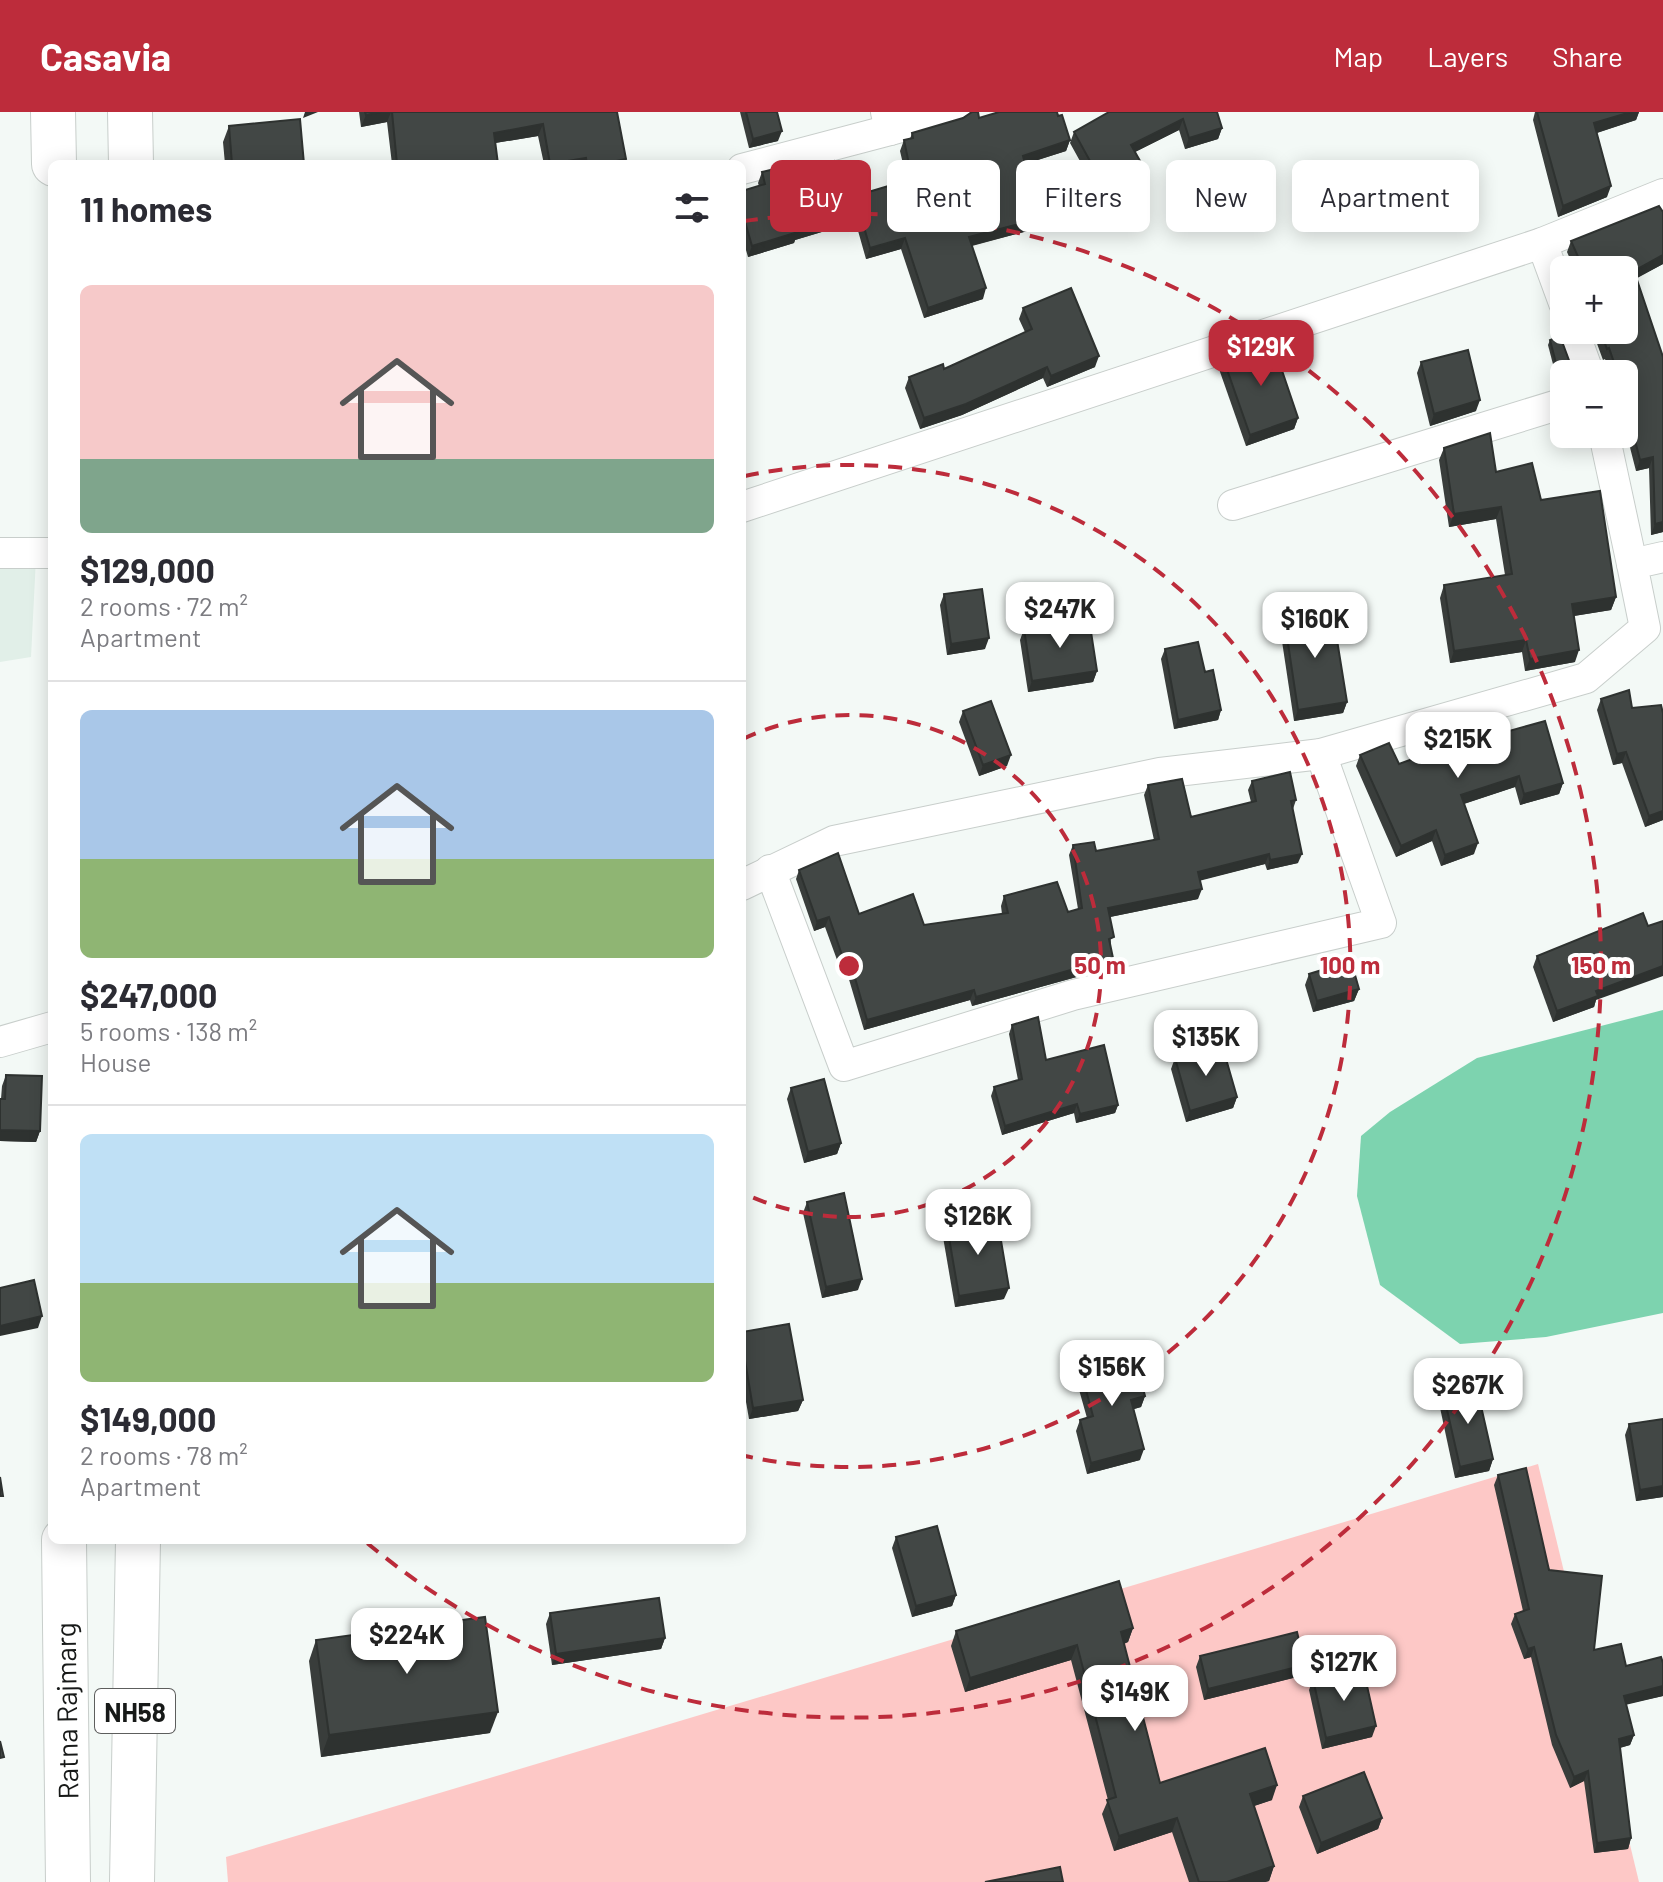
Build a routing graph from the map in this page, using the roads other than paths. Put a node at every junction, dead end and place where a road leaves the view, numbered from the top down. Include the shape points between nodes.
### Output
1 (53, 112) edge
2 (130, 112) edge
3 (954, 112) edge
4 (888, 121) edge
5 (54, 160) edge
6 (131, 160) edge
7 (746, 168) edge
8 (1663, 194) edge
9 (1542, 243) junction
10 (1550, 265) edge
11 (1550, 407) edge
12 (1607, 448) edge
13 (1233, 505) dead end
14 (746, 506) edge
15 (0, 553) edge
16 (48, 553) edge
17 (1663, 557) edge
18 (1632, 564) junction
19 (1321, 754) junction
20 (770, 870) junction
21 (746, 883) edge
22 (48, 1028) edge
23 (0, 1042) edge
24 (64, 1544) edge
25 (138, 1544) edge
26 (68, 1882) edge
27 (132, 1882) edge

1 - 5 highway
2 - 6 highway
3 - 4 street
4 - 7 street
8 - 9 street
9 - 10 street
9 - 14 street
11 - 13 street
12 - 18 street
15 - 16 street
17 - 18 street
18 - 19 street via 1645,628 1586,678
19 - 20 street via 1160,773 834,841
19 - 20 street via 1381,923 1073,995 844,1066
20 - 21 street
22 - 23 street
24 - 26 highway, Ratna Rajmarg / NH58
25 - 27 highway, NH58

